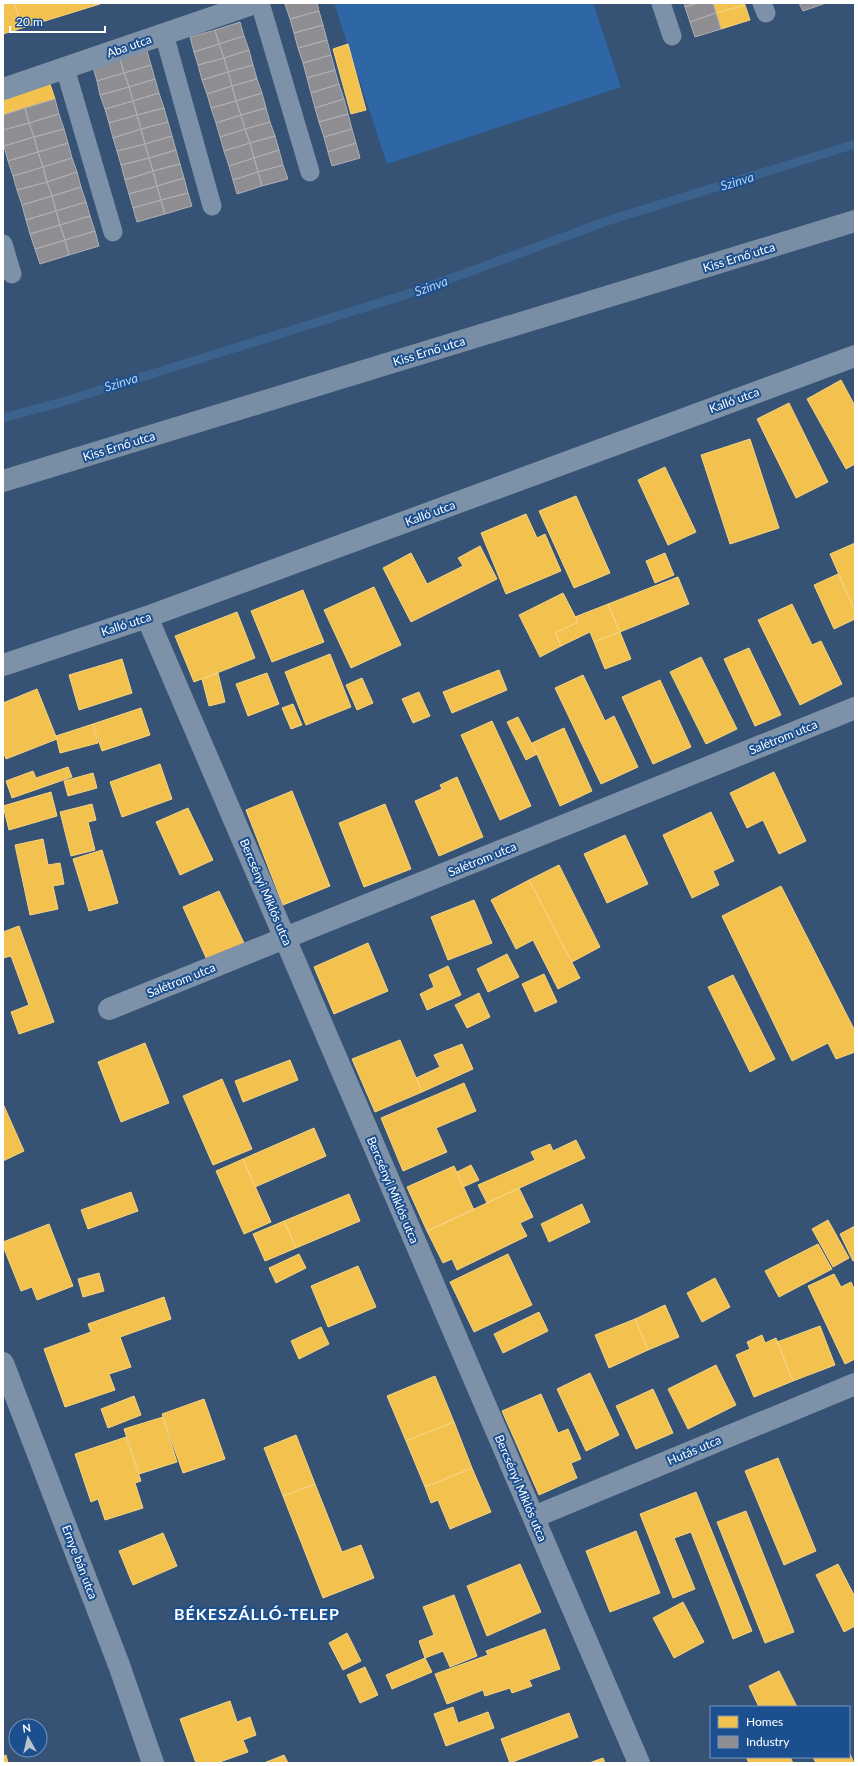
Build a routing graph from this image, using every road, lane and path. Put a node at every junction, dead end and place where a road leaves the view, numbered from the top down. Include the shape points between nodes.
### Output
1 (255, 3) edge
2 (260, 3) edge
3 (661, 3) edge
4 (164, 34) junction
5 (672, 36) dead end
6 (65, 68) junction
7 (3, 89) edge
8 (310, 172) dead end
9 (212, 206) dead end
10 (855, 221) edge
11 (113, 232) dead end
12 (3, 244) edge
13 (12, 274) dead end
14 (855, 356) edge
15 (3, 481) edge
16 (148, 618) junction
17 (3, 665) edge
18 (855, 708) edge
19 (285, 938) junction
20 (109, 1009) dead end
21 (3, 1363) edge
22 (855, 1384) edge
23 (534, 1517) junction
24 (153, 1763) edge
25 (639, 1763) edge

1 - 4 street, Aba utca
2 - 8 lane
3 - 5 lane
4 - 6 street, Aba utca
4 - 9 lane
6 - 7 street, Aba utca
6 - 11 lane
10 - 15 street, Kiss Ernő utca
12 - 13 lane
14 - 16 street, Kalló utca
16 - 17 street, Kalló utca
16 - 19 street, Bercsényi Miklós utca
18 - 19 street, Salétrom utca
19 - 20 street, Salétrom utca
19 - 23 street, Bercsényi Miklós utca
21 - 24 street, Ernye bán utca via 120,1665
22 - 23 street, Hutás utca
23 - 25 street, Bercsényi Miklós utca

